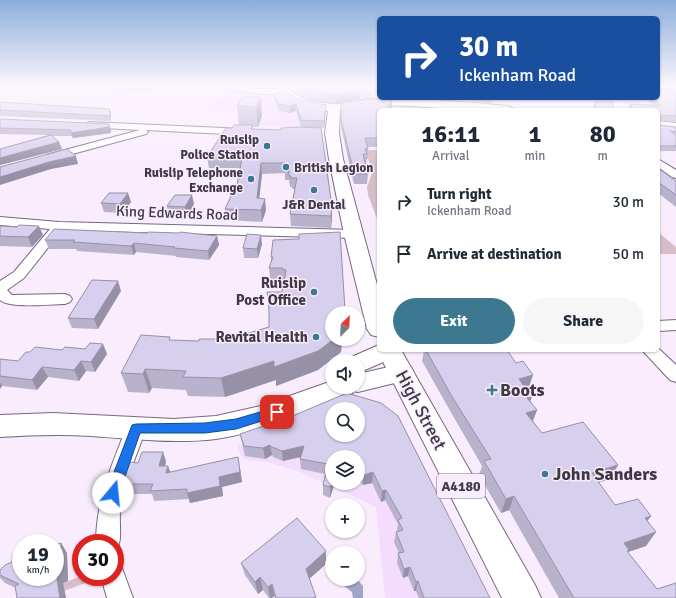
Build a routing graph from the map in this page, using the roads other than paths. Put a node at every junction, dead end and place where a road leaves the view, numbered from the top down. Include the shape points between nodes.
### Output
1 (332, 114) edge
2 (79, 124) edge
3 (660, 125) edge
4 (676, 127) edge
5 (158, 128) junction
6 (255, 132) edge
7 (37, 160) edge
8 (660, 163) edge
9 (676, 175) edge
10 (0, 221) edge
11 (59, 226) junction
12 (353, 234) junction
13 (0, 288) edge
14 (0, 292) edge
15 (65, 299) dead end
16 (377, 324) edge
17 (676, 325) edge
18 (660, 326) edge
19 (652, 352) edge
20 (393, 356) edge
21 (365, 360) edge
22 (676, 375) edge
23 (365, 378) edge
24 (325, 386) edge
25 (325, 393) edge
26 (303, 400) junction
27 (0, 426) edge
28 (136, 428) junction
29 (108, 534) edge
30 (116, 586) edge
31 (120, 598) edge
32 (522, 598) edge

1 - 12 main road via 326,133
2 - 5 street
3 - 4 main road
5 - 6 street
5 - 7 street
8 - 9 street
10 - 11 street, King Edwards Road
11 - 12 street, King Edwards Road
11 - 13 street via 19,275
12 - 16 main road
14 - 15 street via 8,299 16,300
17 - 18 street
19 - 22 street
20 - 21 main road via 378,354
20 - 23 main road
20 - 32 main road, High Street / A4180
24 - 26 main road
25 - 26 main road
26 - 28 main road via 265,416 236,424 205,428
27 - 28 main road via 70,424
28 - 29 street via 115,484
30 - 31 street

